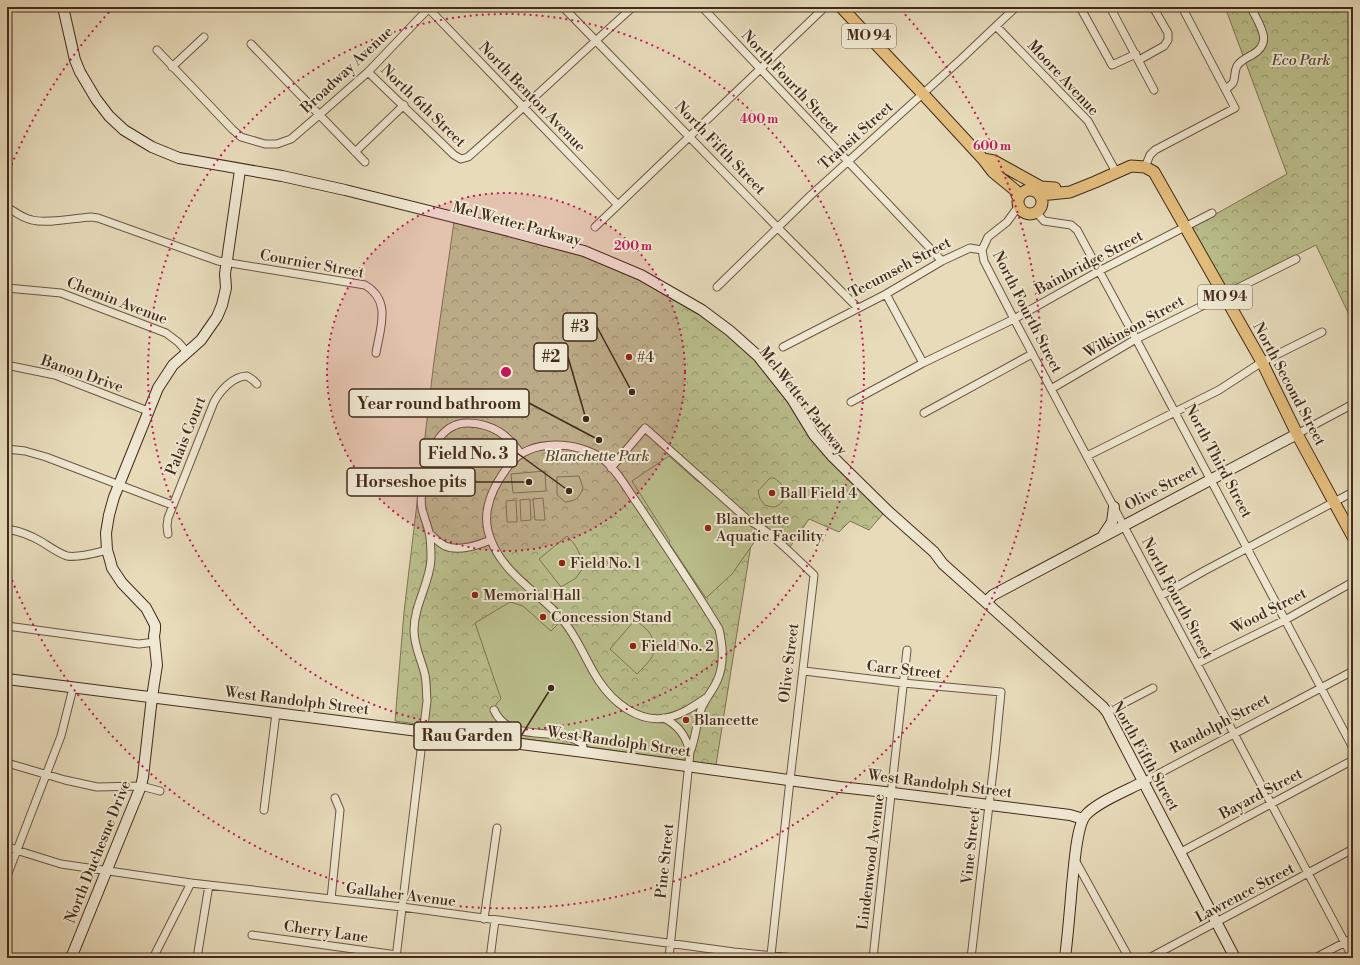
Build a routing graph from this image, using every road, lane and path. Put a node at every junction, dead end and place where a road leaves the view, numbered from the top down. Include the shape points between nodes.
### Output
1 (56, 7) edge
2 (63, 7) edge
3 (429, 7) edge
4 (563, 7) edge
5 (633, 7) edge
6 (702, 7) edge
7 (825, 7) edge
8 (841, 7) edge
9 (1016, 7) edge
10 (1080, 7) edge
11 (1110, 7) edge
12 (1153, 7) edge
13 (1182, 7) edge
14 (1251, 7) edge
15 (62, 20) junction
16 (996, 26) junction
17 (204, 36) dead end
18 (595, 40) junction
19 (251, 44) dead end
20 (157, 50) dead end
21 (1137, 57) junction
22 (172, 67) junction
23 (760, 68) junction
24 (368, 72) junction
25 (1225, 89) junction
26 (1154, 90) dead end
27 (923, 94) junction
28 (404, 105) junction
29 (524, 108) junction
30 (319, 115) junction
31 (689, 138) junction
32 (355, 152) junction
33 (983, 159) junction
34 (848, 161) junction
35 (365, 162) dead end
36 (1145, 167) junction
37 (1116, 172) junction
38 (240, 173) junction
39 (1028, 190) junction
40 (1040, 200) junction
41 (1018, 202) junction
42 (618, 205) junction
43 (7, 207) edge
44 (1212, 213) dead end
45 (1186, 227) junction
46 (595, 228) dead end
47 (778, 228) junction
48 (982, 250) junction
49 (1296, 259) dead end
50 (942, 261) junction
51 (227, 262) junction
52 (1099, 271) junction
53 (716, 287) dead end
54 (7, 288) edge
55 (886, 294) junction
56 (1224, 294) junction
57 (858, 308) junction
58 (1014, 318) junction
59 (1322, 332) dead end
60 (1136, 339) junction
61 (783, 347) dead end
62 (186, 350) junction
63 (376, 353) dead end
64 (1032, 354) junction
65 (1262, 362) junction
66 (923, 363) junction
67 (7, 368) edge
68 (257, 384) dead end
69 (1051, 389) junction
70 (850, 402) dead end
71 (1353, 404) edge
72 (145, 410) junction
73 (924, 413) dead end
74 (1175, 413) junction
75 (1297, 434) junction
76 (7, 449) edge
77 (521, 454) junction
78 (1087, 456) junction
79 (611, 468) junction
80 (1210, 479) junction
81 (117, 483) junction
82 (1353, 492) edge
83 (1334, 502) junction
84 (172, 505) junction
85 (1114, 507) junction
86 (1123, 525) junction
87 (7, 529) edge
88 (168, 534) dead end
89 (430, 534) junction
90 (1102, 537) junction
91 (1353, 537) edge
92 (491, 540) junction
93 (1247, 548) junction
94 (105, 550) junction
95 (1353, 582) edge
96 (1162, 595) junction
97 (986, 602) junction
98 (1285, 620) junction
99 (7, 626) edge
100 (155, 639) junction
101 (907, 650) dead end
102 (1198, 664) junction
103 (1353, 671) edge
104 (804, 672) junction
105 (7, 679) edge
106 (903, 683) junction
107 (73, 688) junction
108 (1153, 688) dead end
109 (1321, 688) junction
110 (1001, 692) joint
111 (152, 697) junction
112 (706, 698) junction
113 (494, 710) dead end
114 (1107, 712) junction
115 (276, 713) junction
116 (664, 718) junction
117 (423, 732) junction
118 (1234, 735) junction
119 (1353, 748) edge
120 (584, 752) junction
121 (690, 752) junction
122 (1353, 760) edge
123 (7, 763) edge
124 (687, 767) junction
125 (47, 774) junction
126 (790, 780) junction
127 (1143, 782) junction
128 (141, 786) junction
129 (160, 791) dead end
130 (892, 792) junction
131 (335, 798) dead end
132 (1271, 804) junction
133 (989, 805) junction
134 (264, 810) dead end
135 (1083, 819) junction
136 (497, 828) dead end
137 (7, 846) edge
138 (1353, 849) edge
139 (16, 850) junction
140 (1181, 852) junction
141 (1075, 860) junction
142 (107, 870) junction
143 (1308, 874) junction
144 (7, 876) edge
145 (191, 883) junction
146 (209, 885) junction
147 (331, 899) junction
148 (402, 907) junction
149 (484, 919) junction
150 (495, 920) junction
151 (1217, 923) junction
152 (252, 935) dead end
153 (1353, 938) edge
154 (670, 942) junction
155 (1345, 942) junction
156 (734, 955) edge
157 (771, 955) junction
158 (396, 957) edge
159 (71, 958) edge
160 (153, 958) edge
161 (197, 958) edge
162 (490, 958) edge
163 (669, 958) edge
164 (795, 958) edge
165 (873, 958) edge
166 (972, 958) edge
167 (1065, 958) edge
168 (1129, 958) edge
169 (1149, 958) edge
170 (1235, 958) edge
171 (1316, 958) edge
172 (1353, 958) edge

1 - 15 street, Mel Wetter Parkway
2 - 15 street, Mel Wetter Parkway
3 - 24 street, Broadway Avenue
3 - 29 street, North Benton Avenue
4 - 18 street, North Fifth Street
5 - 18 street
6 - 23 street, North Fourth Street
7 - 23 street
8 - 27 main road, North Third Street / MO 94
9 - 16 street, Transit Street
10 - 21 street via 1112,66
11 - 21 street
12 - 21 street via 1168,33 1168,40 1164,46
13 - 25 street
14 - 25 street via 1264,35 1264,41 1257,52 1241,61 1236,69 1235,81
15 - 38 street, Mel Wetter Parkway via 80,72 96,100 124,130 152,147 179,158
16 - 27 street, Transit Street
16 - 37 street, Moore Avenue via 1088,121
17 - 22 street
18 - 29 street
18 - 31 street, North Fifth Street
19 - 30 street
20 - 22 street
21 - 26 street
22 - 30 street, Broadway Avenue via 232,129 254,142 277,144 291,139
23 - 31 street
23 - 34 street, North Fourth Street
24 - 28 street, North 6th Street
24 - 30 street, Broadway Avenue
25 - 36 street via 1235,108 1155,150
27 - 33 main road, North Third Street / MO 94
27 - 34 street, Transit Street
28 - 29 street, North 6th Street via 461,159 468,158
28 - 32 street
29 - 42 street, North Benton Avenue
30 - 32 street
31 - 42 street
31 - 47 street, North Fifth Street
32 - 35 street
33 - 39 main road, North Third Street
33 - 40 main road, North Third Street / MO 94 via 994,161
33 - 41 main road, North Third Street / MO 94 via 993,172 1015,190
34 - 47 street, Transit Street
34 - 50 street, North Fourth Street
36 - 37 main road via 1131,166
36 - 45 main road, North Second Street / MO 94 via 1154,172
37 - 40 main road via 1070,192
38 - 51 street, North Duchesne Drive
38 - 97 street, Mel Wetter Parkway via 343,195 508,236 582,256 639,280 699,315 727,335 754,360 788,402 810,438 885,516 930,557 943,564
39 - 40 main road, North Third Street via 1035,190
39 - 41 main road via 1022,192
40 - 41 main road, North Third Street via 1031,214 1022,211
40 - 52 street, North Third Street via 1044,221 1071,226 1077,230
41 - 48 street via 1007,222 988,237
42 - 46 street
43 - 51 street, Cournier Street via 32,220 98,218 198,255
44 - 45 street, Bainbridge Street
45 - 52 street, Bainbridge Street
45 - 56 main road, North Second Street / MO 94
47 - 53 street, Transit Street
47 - 57 street, North Fifth Street
48 - 50 street, Tecumseh Street via 970,248
48 - 58 street, North Fourth Street via 984,261
49 - 56 street, Wilkinson Street
50 - 55 street, Tecumseh Street
51 - 62 street, North Duchesne Drive via 226,288 217,317 201,340
51 - 63 street, Cournier Street via 355,282 369,287 376,294 382,307
52 - 58 street, Bainbridge Street
52 - 60 street, North Third Street
54 - 62 street, Chemin Avenue via 73,296 166,333
55 - 57 street, Tecumseh Street
55 - 66 street
56 - 60 street, Wilkinson Street
56 - 65 main road, North Second Street / MO 94
57 - 61 street, Tecumseh Street
58 - 64 street, North Fourth Street
58 - 66 street, Bainbridge Street
59 - 65 street
60 - 69 street, Wilkinson Street
60 - 74 street, North Third Street
62 - 72 street, North Duchesne Drive
64 - 69 street, North Fourth Street
64 - 73 street
65 - 74 street via 1219,390
65 - 75 main road, North Second Street / MO 94
66 - 70 street, Bainbridge Street
67 - 72 street, Banon Drive via 12,366 55,375
68 - 84 street, Palais Court via 243,376 237,378 217,396
69 - 78 street, North Fourth Street
71 - 75 street, Olive Street
72 - 81 street, North Duchesne Drive
74 - 78 street
74 - 80 street, North Third Street
75 - 80 street, Olive Street
75 - 83 main road, North Second Street / MO 94
76 - 81 street via 46,457
77 - 79 street via 546,446 577,446 604,460
77 - 89 street via 506,436 494,428 466,423 450,427 431,452 421,492 422,508
77 - 92 street via 500,477 490,495 487,512
78 - 85 street, North Fourth Street
79 - 104 street, Olive Street via 645,428 814,575
79 - 112 street via 665,544 719,629 723,644 722,664 717,681
80 - 86 street, Olive Street
80 - 93 street, North Third Street
81 - 84 street
81 - 94 street, North Duchesne Drive via 107,524
82 - 83 street
83 - 91 main road, North Second Street / MO 94
83 - 93 street
84 - 88 street, Palais Court via 167,526
85 - 86 street, North Fourth Street
85 - 90 street via 1112,522
86 - 90 street, Olive Street
86 - 96 street, North Fourth Street
87 - 94 street via 37,539 69,556
89 - 92 street via 449,547 470,546
89 - 117 street via 431,561 414,629 415,643 424,672 427,701
90 - 97 street, Olive Street via 993,595
92 - 116 street via 507,567 571,630 610,696 635,714
93 - 96 street
93 - 98 street, North Third Street
94 - 100 street, North Duchesne Drive via 112,568 127,590 141,602 149,614 154,625
95 - 98 street, Wood Street
96 - 102 street, North Fourth Street
97 - 114 street, North Fifth Street
98 - 102 street, Wood Street
98 - 109 street, North Third Street
99 - 100 street via 139,644
100 - 111 street, North Duchesne Drive via 157,665
101 - 106 street, Lindenwood Avenue
102 - 118 street, North Fourth Street
103 - 109 street, Randolph Street
104 - 106 street, Carr Street
104 - 126 street, Olive Street
105 - 107 street, West Randolph Street
106 - 110 street, Carr Street
106 - 130 street, Lindenwood Avenue
107 - 111 street, West Randolph Street
107 - 125 street via 61,736
108 - 114 street
109 - 118 street, Randolph Street
109 - 119 street, North Third Street
110 - 133 street, Vine Street
111 - 115 street, West Randolph Street
111 - 128 street, North Duchesne Drive
112 - 116 street via 692,708
112 - 121 street, Pine Street
113 - 120 street via 498,718 518,731 565,736 582,743
114 - 127 street, North Fifth Street
115 - 117 street, West Randolph Street
115 - 134 street
116 - 121 street via 675,724 688,743
117 - 120 street, West Randolph Street
117 - 148 street
118 - 127 street, Randolph Street
118 - 132 street, North Fourth Street
120 - 124 street, West Randolph Street
121 - 124 street, Pine Street
122 - 132 street, Bayard Street
123 - 125 street
124 - 126 street, West Randolph Street
124 - 154 street, Pine Street
125 - 128 street via 97,787
125 - 139 street
126 - 130 street, West Randolph Street
126 - 157 street, Olive Street
127 - 135 street, Randolph Street via 1096,807
127 - 140 street, North Fifth Street
128 - 129 street
128 - 142 street, North Duchesne Drive
130 - 133 street, West Randolph Street
130 - 165 street, Lindenwood Avenue
131 - 147 street via 340,810
132 - 140 street, Bayard Street
132 - 143 street, North Fourth Street
133 - 135 street, West Randolph Street via 1070,815
133 - 166 street, Vine Street
135 - 141 street
136 - 149 street
137 - 139 street, Gallaher Avenue
138 - 143 street, Lawrence Street
139 - 142 street, Gallaher Avenue via 61,864
139 - 144 street
140 - 151 street, North Fifth Street
141 - 167 street
141 - 168 street
142 - 145 street, Gallaher Avenue
142 - 159 street, North Duchesne Drive
143 - 151 street, Lawrence Street
143 - 155 street, North Fourth Street
145 - 146 street, Gallaher Avenue
145 - 160 street
146 - 147 street, Gallaher Avenue
146 - 161 street
147 - 148 street, Gallaher Avenue
148 - 149 street, Gallaher Avenue
148 - 158 street
149 - 150 street, Gallaher Avenue
150 - 154 street, Gallaher Avenue
150 - 162 street
151 - 169 street, Lawrence Street
151 - 170 street, North Fifth Street
152 - 158 street, Cherry Lane
153 - 155 street
154 - 156 street, Gallaher Avenue
154 - 163 street, Pine Street
155 - 171 street
155 - 172 street, North Fourth Street
156 - 157 street, Gallaher Avenue
157 - 164 street, Gallaher Avenue

